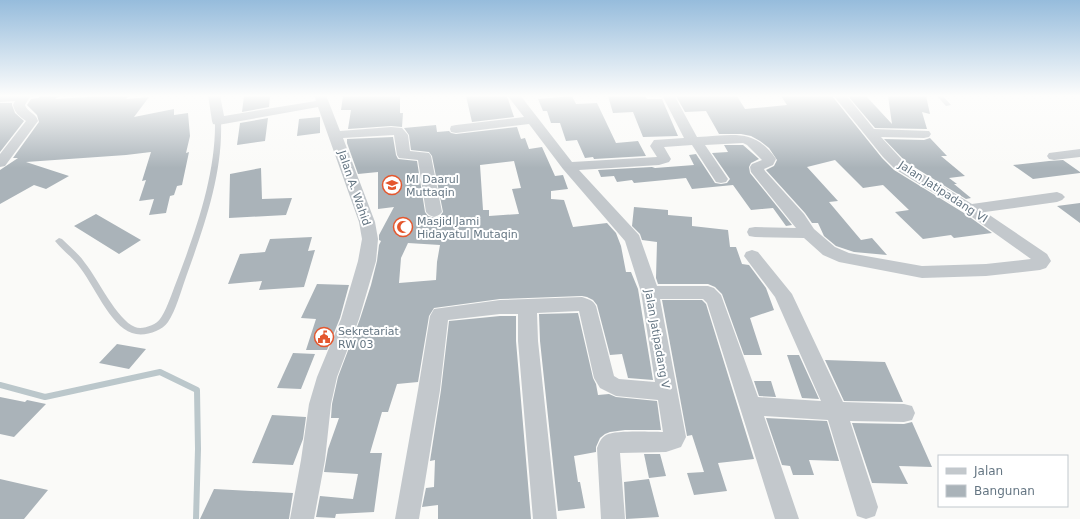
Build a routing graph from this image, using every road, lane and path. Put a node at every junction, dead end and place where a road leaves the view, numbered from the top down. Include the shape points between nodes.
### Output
1 (33, 119) edge
2 (226, 119) edge
3 (329, 119) edge
4 (681, 119) edge
5 (860, 119) edge
6 (530, 120) joint
7 (218, 121) joint
8 (456, 129) dead end
9 (872, 133) junction
10 (924, 134) dead end
11 (335, 135) junction
12 (694, 141) junction
13 (1080, 153) edge
14 (1054, 156) dead end
15 (0, 163) edge
16 (568, 166) junction
17 (721, 179) dead end
18 (1057, 197) dead end
19 (970, 209) junction
20 (434, 212) dead end
21 (755, 232) dead end
22 (808, 232) junction
23 (60, 241) dead end
24 (752, 256) dead end
25 (650, 292) junction
26 (526, 307) junction
27 (667, 392) junction
28 (751, 406) junction
29 (836, 411) junction
30 (904, 413) dead end
31 (866, 507) dead end
32 (302, 519) edge
33 (407, 519) edge
34 (544, 519) edge
35 (613, 519) edge
36 (787, 519) edge

1 - 15 street
2 - 7 street, Jalan A. Wahid
3 - 11 street, Jalan A. Wahid
4 - 12 street
5 - 9 street, Jalan Jatipadang VI
6 - 8 street
6 - 16 street, Jalan Jatipadang V
7 - 23 lane via 218,150 208,195 190,258 164,320 147,330 132,330 117,317 81,263
9 - 10 street
9 - 19 street, Jalan Jatipadang VI via 900,166
11 - 20 street via 391,130 399,132 404,155 424,156
11 - 32 street, Jalan A. Wahid via 367,222 370,239 362,285 327,377 320,404 314,460
12 - 16 street via 659,144 657,146 664,159 659,161
12 - 17 street
12 - 22 street via 741,139 752,142 769,159 757,167 758,172
13 - 14 street
16 - 25 street, Jalan Jatipadang V via 633,239
18 - 19 street
19 - 22 street, Jalan Jatipadang VI via 1041,258 1040,264 986,270 922,272 845,258 829,250
21 - 22 street
24 - 29 street via 783,294
25 - 27 street, Jalan Jatipadang V
25 - 28 street via 708,293 712,296 718,306
26 - 27 street via 582,304 587,306 607,382 616,387
26 - 33 street via 500,307 439,316
26 - 34 street
27 - 35 street, Jalan Jatipadang V via 675,437 673,440 613,443 608,448
28 - 29 street
28 - 36 street
29 - 30 street
29 - 31 street

